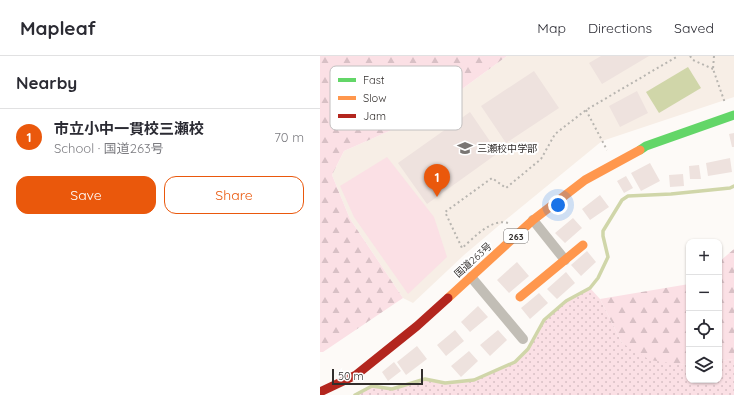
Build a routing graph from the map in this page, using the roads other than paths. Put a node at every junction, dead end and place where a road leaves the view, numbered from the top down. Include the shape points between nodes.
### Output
1 (734, 115) edge
2 (533, 220) junction
3 (583, 245) dead end
4 (565, 260) junction
5 (471, 277) junction
6 (520, 297) dead end
7 (523, 339) dead end
8 (320, 392) edge

1 - 2 main road, 国道263号 / 263 via 646,146 585,180
2 - 4 street
2 - 5 main road, 国道263号 / 263
3 - 4 main road
4 - 6 main road
5 - 7 street
5 - 8 main road, 国道263号 / 263 via 417,326 356,375

